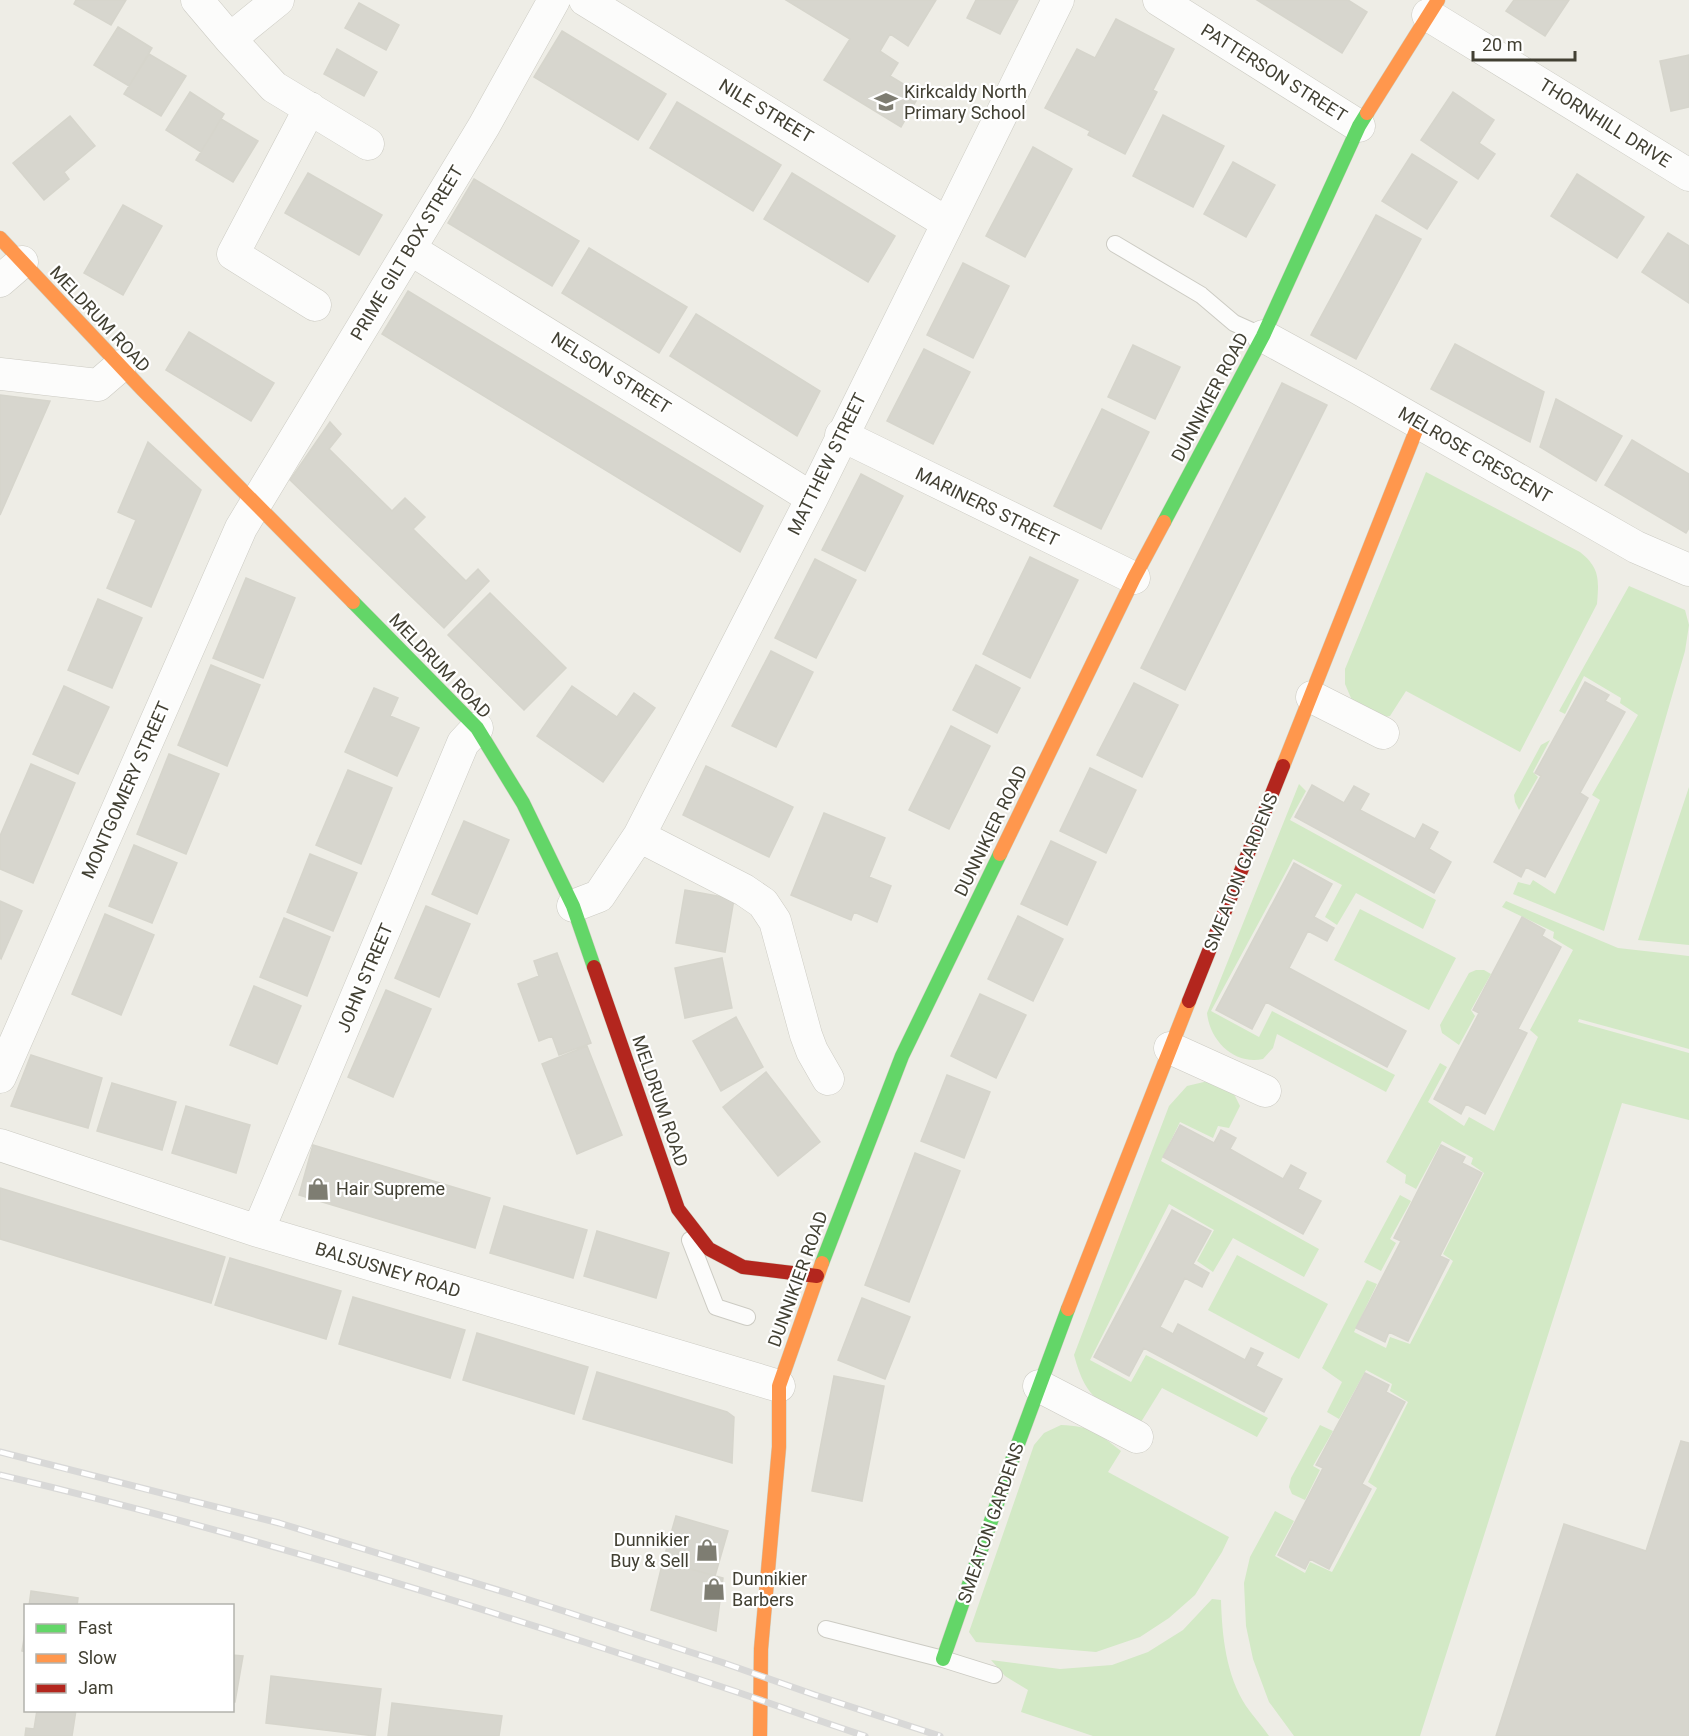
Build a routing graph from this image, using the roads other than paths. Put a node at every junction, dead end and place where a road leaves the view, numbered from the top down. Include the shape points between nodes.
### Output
1 (197, 0) edge
2 (278, 0) edge
3 (554, 0) edge
4 (585, 0) edge
5 (1058, 0) edge
6 (1159, 0) edge
7 (1433, 7) edge
8 (230, 39) junction
9 (310, 108) junction
10 (1359, 126) junction
11 (368, 144) dead end
12 (1689, 175) edge
13 (947, 223) junction
14 (0, 238) edge
15 (1115, 244) dead end
16 (410, 249) junction
17 (11, 272) edge
18 (315, 305) dead end
19 (1263, 336) junction
20 (120, 366) junction
21 (0, 374) edge
22 (1419, 423) junction
23 (841, 435) junction
24 (812, 498) junction
25 (255, 504) junction
26 (1689, 570) edge
27 (1134, 578) junction
28 (1312, 697) junction
29 (477, 728) junction
30 (1383, 733) dead end
31 (639, 836) junction
32 (573, 906) junction
33 (1170, 1048) junction
34 (0, 1077) edge
35 (828, 1079) dead end
36 (1265, 1092) dead end
37 (0, 1145) edge
38 (678, 1209) junction
39 (258, 1231) junction
40 (817, 1276) junction
41 (747, 1317) dead end
42 (779, 1386) junction
43 (1039, 1386) junction
44 (1137, 1437) dead end
45 (826, 1629) dead end
46 (943, 1659) junction
47 (994, 1675) dead end
48 (760, 1736) edge

1 - 8 street
2 - 8 street
3 - 16 street, PRIME GILT BOX STREET
4 - 13 street, NILE STREET
5 - 13 street, MATTHEW STREET
6 - 10 street, PATTERSON STREET
7 - 10 street, DUNNIKIER ROAD
7 - 12 street, THORNHILL DRIVE
8 - 9 street via 274,87
9 - 11 street
9 - 18 street via 233,254
10 - 19 street, DUNNIKIER ROAD
13 - 23 street, MATTHEW STREET
14 - 17 street, MELDRUM ROAD
15 - 19 lane via 1201,295 1234,323
16 - 24 street, NELSON STREET
16 - 25 street, PRIME GILT BOX STREET
17 - 20 street, MELDRUM ROAD
19 - 22 street, MELROSE CRESCENT
19 - 27 street, DUNNIKIER ROAD
20 - 21 street via 98,385
20 - 25 street, MELDRUM ROAD
22 - 26 street, MELROSE CRESCENT via 1636,547
22 - 28 street, SMEATON GARDENS
23 - 24 street, MATTHEW STREET
23 - 27 street, MARINERS STREET
24 - 31 street, MATTHEW STREET
25 - 29 street, MELDRUM ROAD
25 - 34 street, MONTGOMERY STREET via 241,528
27 - 40 street, DUNNIKIER ROAD via 902,1056
28 - 30 street
28 - 33 street, SMEATON GARDENS
29 - 32 street, MELDRUM ROAD via 523,803
29 - 39 street, JOHN STREET via 463,743
31 - 32 street, MATTHEW STREET via 599,896
31 - 35 street via 763,903 775,921 806,1035
32 - 38 street, MELDRUM ROAD
33 - 36 street
33 - 43 street, SMEATON GARDENS
37 - 39 street, BALSUSNEY ROAD
38 - 40 street, MELDRUM ROAD via 709,1249 743,1268
38 - 41 lane via 716,1307
39 - 42 street, BALSUSNEY ROAD
40 - 42 street, DUNNIKIER ROAD
42 - 48 street, DUNNIKIER ROAD via 779,1447 761,1649
43 - 44 street
43 - 46 street, SMEATON GARDENS
45 - 46 lane
46 - 47 lane

